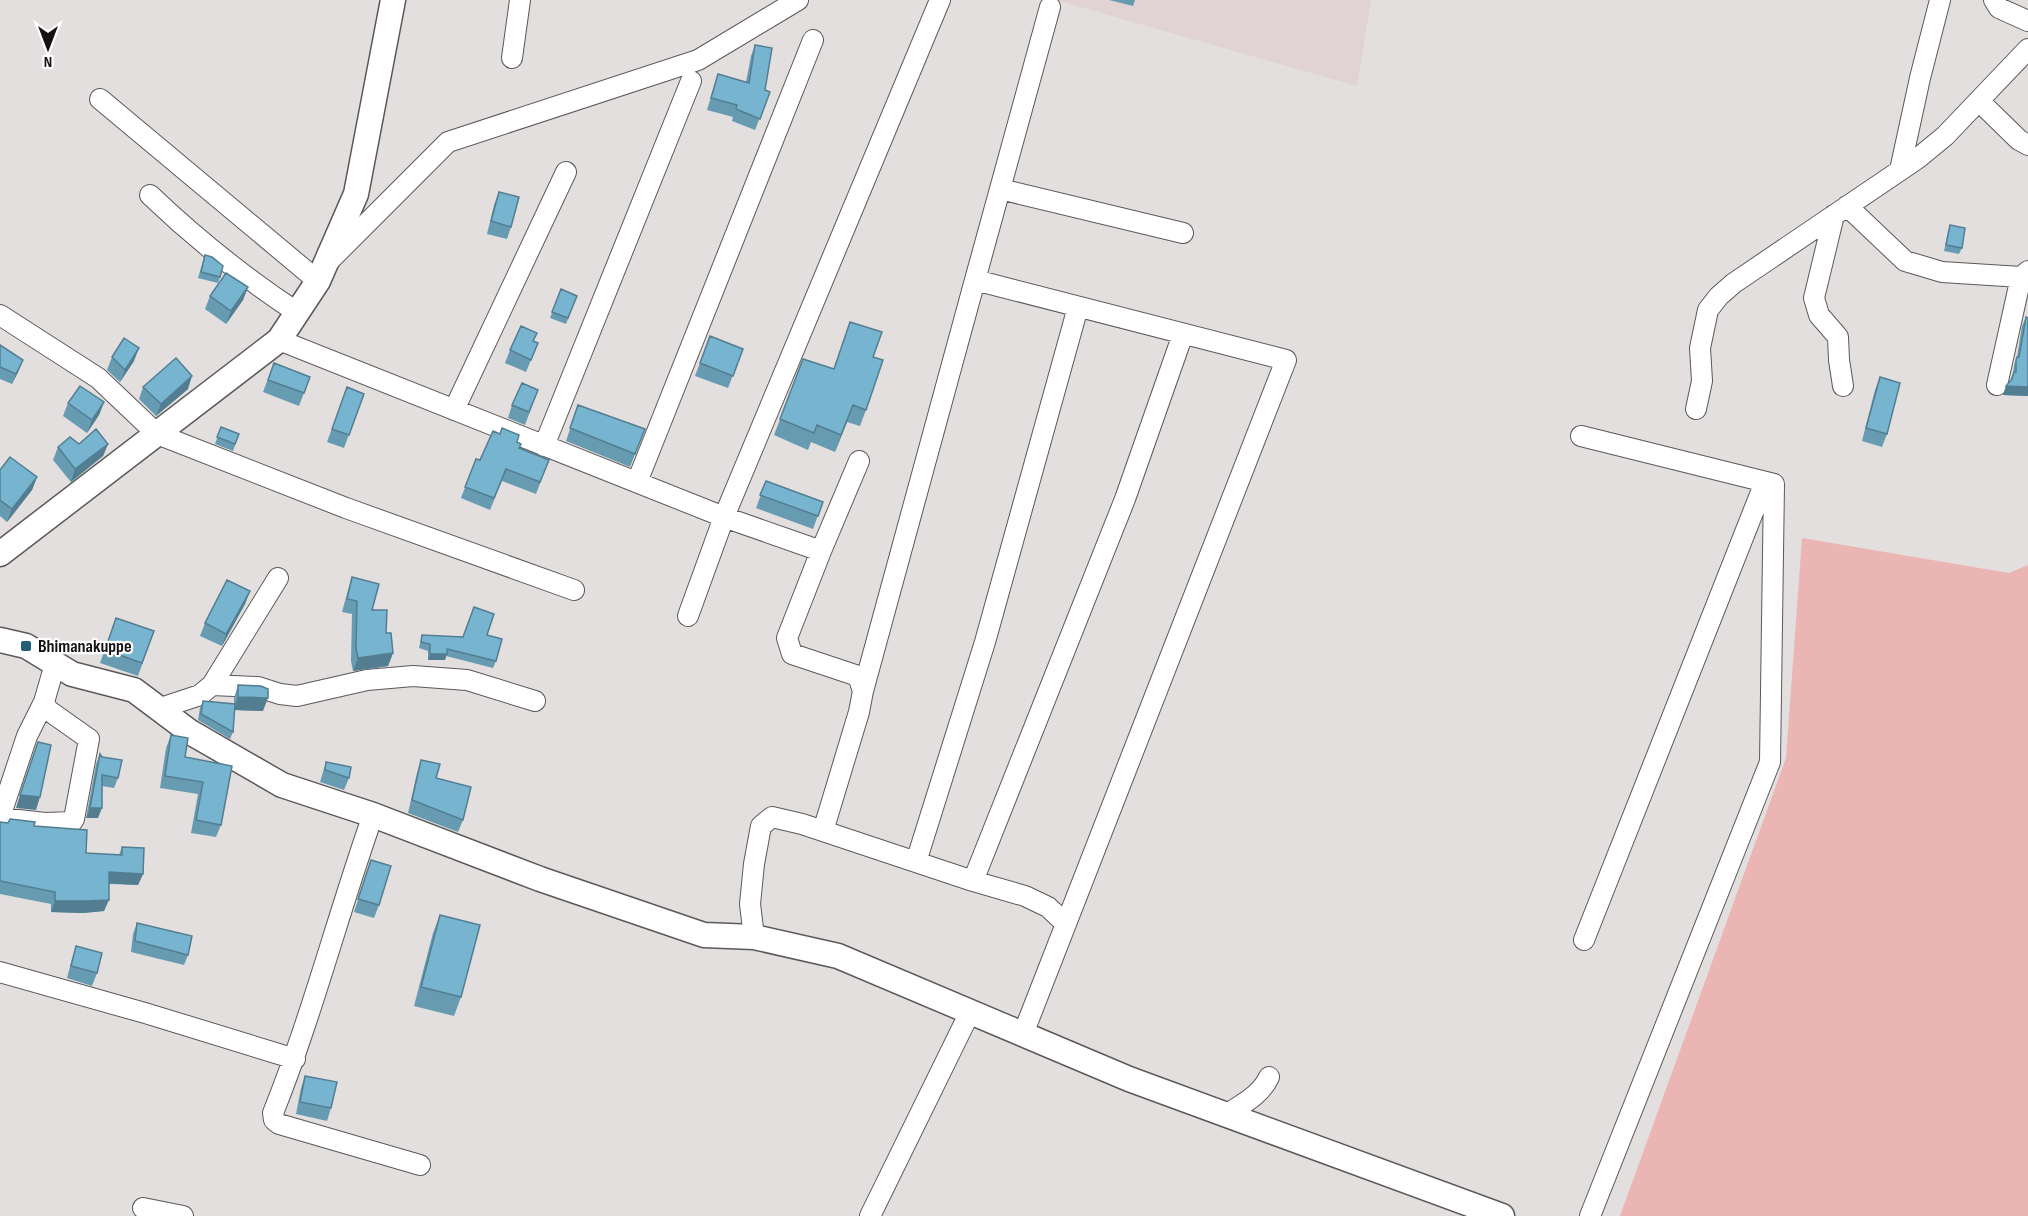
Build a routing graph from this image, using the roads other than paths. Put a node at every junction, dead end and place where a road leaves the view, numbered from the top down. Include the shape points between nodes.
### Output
1 (393, 0) edge
2 (520, 0) edge
3 (798, 0) edge
4 (940, 0) edge
5 (1940, 0) edge
6 (1994, 0) edge
7 (1050, 7) dead end
8 (2028, 21) edge
9 (813, 40) dead end
10 (2028, 49) edge
11 (512, 58) dead end
12 (691, 81) dead end
13 (100, 99) dead end
14 (1978, 101) junction
15 (2028, 145) edge
16 (1900, 170) junction
17 (566, 172) dead end
18 (1000, 189) junction
19 (150, 195) dead end
20 (1840, 211) junction
21 (1183, 233) dead end
22 (323, 272) junction
23 (2025, 274) edge
24 (975, 280) junction
25 (1078, 307) junction
26 (298, 313) junction
27 (0, 315) edge
28 (1183, 334) junction
29 (279, 340) junction
30 (1843, 386) dead end
31 (1997, 386) dead end
32 (1696, 409) dead end
33 (454, 410) junction
34 (157, 434) junction
35 (1581, 436) dead end
36 (544, 446) junction
37 (859, 461) dead end
38 (637, 482) junction
39 (1765, 482) junction
40 (724, 517) junction
41 (3, 546) edge
42 (821, 551) junction
43 (278, 578) dead end
44 (574, 590) dead end
45 (688, 616) dead end
46 (0, 640) edge
47 (55, 664) junction
48 (212, 686) junction
49 (863, 691) junction
50 (535, 700) dead end
51 (44, 702) junction
52 (158, 708) junction
53 (373, 815) junction
54 (0, 818) edge
55 (823, 831) junction
56 (916, 862) junction
57 (973, 881) junction
58 (1066, 924) junction
59 (754, 938) junction
60 (1584, 940) dead end
61 (0, 972) edge
62 (970, 1011) junction
63 (1023, 1034) junction
64 (295, 1059) junction
65 (1269, 1077) dead end
66 (1226, 1115) junction
67 (420, 1165) dead end
68 (143, 1208) dead end
69 (183, 1216) edge
70 (870, 1216) edge
71 (1502, 1216) edge
72 (1590, 1216) edge

1 - 22 street via 356,194
2 - 11 street
3 - 22 street via 698,60 448,142
4 - 40 street
5 - 16 street
6 - 8 street via 1999,8
7 - 18 street
9 - 38 street
10 - 14 street
12 - 36 street
13 - 22 street
14 - 15 street
14 - 16 street via 1946,136
16 - 20 street
17 - 33 street
18 - 21 street
18 - 24 street
19 - 26 street via 249,280
20 - 23 street via 1905,261 1942,272
20 - 30 street via 1814,298 1819,315 1838,337
20 - 32 street via 1734,283 1708,310 1700,348 1702,381
22 - 26 street
23 - 31 street
24 - 25 street
24 - 49 street
25 - 28 street
25 - 56 street via 985,642
26 - 29 street
27 - 34 street via 98,378
28 - 57 street via 1125,499
28 - 58 street via 1286,360
29 - 33 street
29 - 34 street
33 - 36 street
34 - 41 street
34 - 44 street
35 - 39 street
36 - 38 street
37 - 42 street
38 - 40 street
39 - 60 street
39 - 72 street via 1774,484 1770,762
40 - 42 street
40 - 45 street
42 - 49 street via 787,638 790,650 792,654 858,676
43 - 48 street
46 - 47 street via 26,646
47 - 51 street
47 - 52 street via 72,675 134,690
48 - 50 street via 258,687 297,696 367,680 413,676 467,680
48 - 52 street via 200,695
49 - 55 street
51 - 54 street via 27,736
51 - 54 street via 48,710 89,739 74,819 52,823
52 - 53 street via 190,732 282,785
53 - 59 street via 540,879 704,935
53 - 64 street
55 - 56 street
55 - 59 street via 772,817 761,826 750,904
56 - 57 street
57 - 58 street via 1025,896 1048,907
58 - 63 street
59 - 62 street via 838,956
61 - 64 street
62 - 63 street
62 - 70 street
63 - 66 street
64 - 67 street via 273,1113 274,1120
65 - 66 street via 1254,1097
66 - 71 street
68 - 69 street

